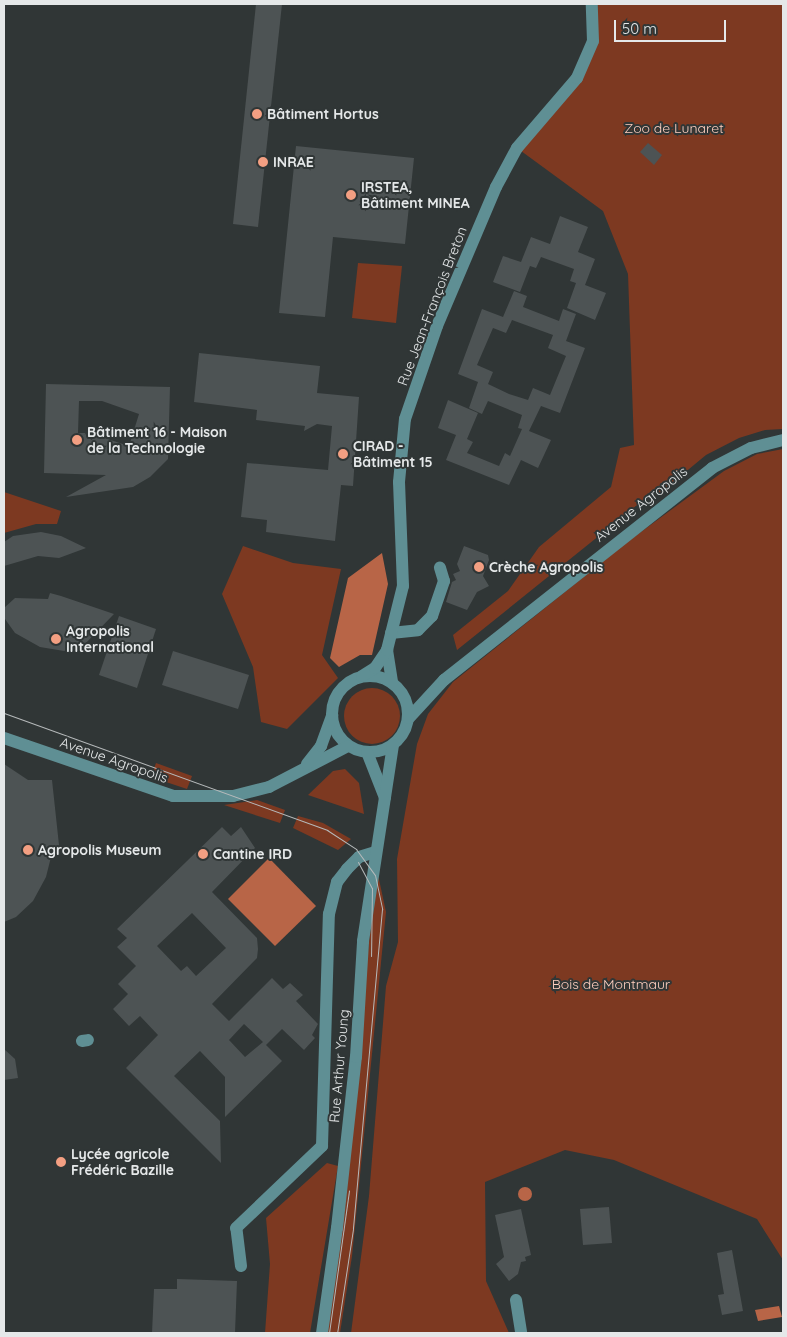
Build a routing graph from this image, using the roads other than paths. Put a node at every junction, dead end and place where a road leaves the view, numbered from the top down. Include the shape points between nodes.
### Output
1 (592, 4) edge
2 (783, 440) edge
3 (440, 568) dead end
4 (391, 633) junction
5 (387, 650) junction
6 (362, 676) junction
7 (392, 682) junction
8 (436, 688) junction
9 (405, 696) junction
10 (332, 715) junction
11 (408, 718) junction
12 (4, 738) edge
13 (394, 745) junction
14 (348, 746) junction
15 (366, 752) junction
16 (303, 770) junction
17 (386, 801) junction
18 (375, 852) junction
19 (241, 1266) dead end
20 (516, 1300) dead end
21 (322, 1333) edge
22 (521, 1333) edge

1 - 4 street, Rue Jean-François Breton via 593,41 577,78 517,148 496,187 437,326 405,419 399,482 403,586
2 - 8 street, Avenue Agropolis via 751,448 712,468
3 - 4 street via 444,581 432,616 418,630
4 - 5 street, Rue Jean-François Breton
5 - 6 street, Rue Jean-François Breton via 375,668
5 - 7 street, Rue Jean-François Breton
6 - 7 street via 380,676
6 - 10 street via 340,690
7 - 9 street
8 - 9 street, Avenue Agropolis
8 - 11 street, Avenue Agropolis
9 - 11 street
10 - 14 street via 337,735
10 - 16 street, Avenue Agropolis via 321,746
11 - 13 street via 404,733
12 - 16 street, Avenue Agropolis via 173,796 234,796 269,787
13 - 15 street
13 - 17 street, Rue Arthur Young
14 - 15 street
14 - 16 street, Avenue Agropolis
15 - 17 street
17 - 18 street, Rue Arthur Young
18 - 19 street via 359,857 347,869 338,882 329,914 322,1146 236,1228
18 - 21 street, Rue Arthur Young via 363,941 356,1057 343,1179
20 - 22 street

